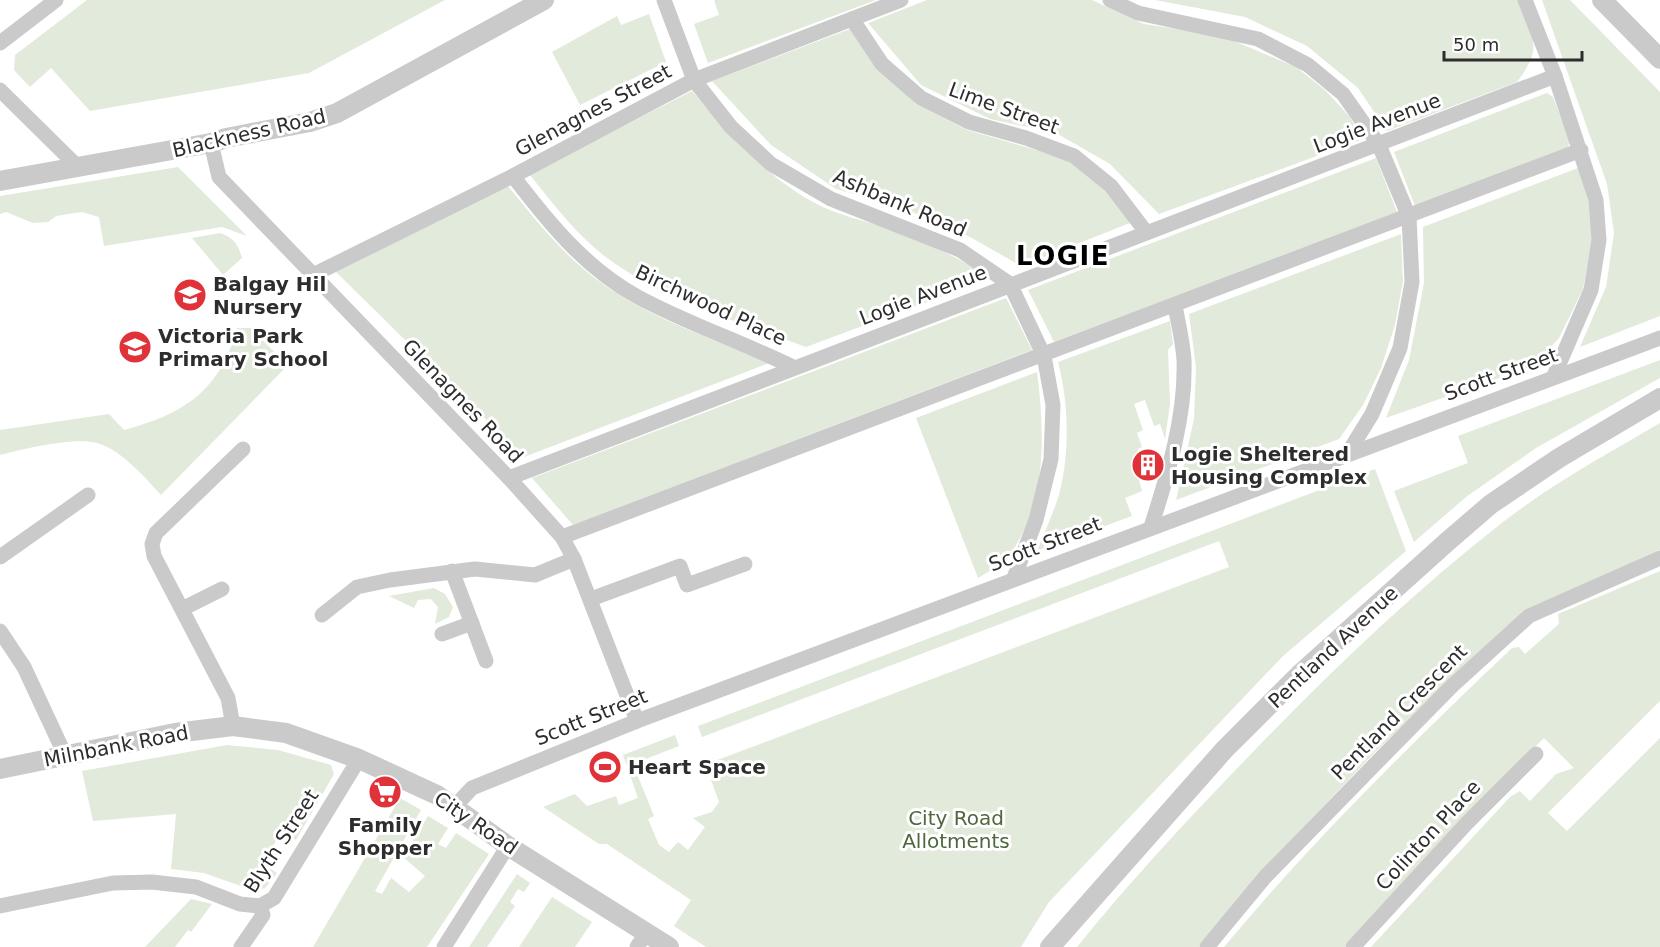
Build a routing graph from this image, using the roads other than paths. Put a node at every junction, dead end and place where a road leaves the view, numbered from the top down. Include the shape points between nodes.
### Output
1 (56, 0) edge
2 (544, 0) edge
3 (664, 0) edge
4 (901, 0) edge
5 (1110, 0) edge
6 (1525, 0) edge
7 (1602, 0) edge
8 (852, 19) junction
9 (0, 43) edge
10 (1660, 59) edge
11 (1555, 76) junction
12 (694, 80) junction
13 (0, 90) edge
14 (211, 143) junction
15 (1378, 145) junction
16 (1581, 150) junction
17 (78, 167) junction
18 (513, 176) junction
19 (0, 181) edge
20 (1409, 217) junction
21 (1146, 232) junction
22 (313, 275) junction
23 (1010, 284) junction
24 (1175, 305) junction
25 (1660, 338) edge
26 (1044, 356) junction
27 (793, 367) junction
28 (1554, 376) junction
29 (1660, 398) edge
30 (243, 449) dead end
31 (1348, 453) junction
32 (508, 478) junction
33 (88, 495) dead end
34 (1151, 527) junction
35 (562, 537) junction
36 (0, 557) edge
37 (1660, 558) edge
38 (574, 559) junction
39 (744, 564) dead end
40 (452, 571) junction
41 (1014, 578) junction
42 (222, 589) dead end
43 (591, 599) junction
44 (182, 609) junction
45 (322, 615) dead end
46 (472, 623) junction
47 (0, 631) edge
48 (442, 634) dead end
49 (486, 662) dead end
50 (638, 721) junction
51 (233, 726) junction
52 (1536, 754) dead end
53 (65, 755) junction
54 (359, 759) junction
55 (0, 769) edge
56 (455, 806) junction
57 (508, 846) junction
58 (0, 906) edge
59 (260, 906) junction
60 (642, 939) edge
61 (241, 947) edge
62 (444, 947) edge
63 (669, 947) edge
64 (1050, 947) edge
65 (1207, 947) edge
66 (1353, 947) edge

1 - 9 street
2 - 14 street, Blackness Road via 337,113
3 - 12 street, Ashbank Road
4 - 8 street, Glenagnes Street
5 - 15 street via 1138,13 1258,39 1308,65 1343,94
6 - 11 street
7 - 10 street
8 - 12 street, Glenagnes Street
8 - 21 street, Lime Street via 882,64 921,99 969,122 1074,156 1111,186
11 - 15 street, Logie Avenue
11 - 16 street
12 - 18 street, Glenagnes Street
12 - 23 street, Ashbank Road via 731,127 771,164 831,199 960,250
13 - 17 street
14 - 17 street, Blackness Road
14 - 22 street, Glenagnes Road via 219,177
15 - 20 street
15 - 21 street, Logie Avenue
16 - 20 street
16 - 28 street via 1596,200 1599,240 1591,290
17 - 19 street, Blackness Road
18 - 22 street, Glenagnes Street
18 - 27 street, Birchwood Place via 546,220 571,245 636,296
20 - 24 street
20 - 31 street via 1412,282 1400,348 1372,414
21 - 23 street, Logie Avenue
22 - 32 street, Glenagnes Road
23 - 26 street
23 - 27 street, Logie Avenue
24 - 26 street
24 - 34 street via 1184,360 1178,422 1168,475
25 - 28 street, Scott Street
26 - 35 street
26 - 41 street via 1053,405 1051,459 1036,520
27 - 32 street, Logie Avenue
28 - 31 street, Scott Street
29 - 64 street, Pentland Avenue via 1491,504 1299,675 1224,750
30 - 44 street via 156,533 154,555
31 - 34 street, Scott Street
32 - 35 street, Glenagnes Road
33 - 36 street
34 - 41 street, Scott Street
35 - 38 street, Glenagnes Road
37 - 65 street, Pentland Crescent via 1529,616 1452,686 1265,877
38 - 40 street via 535,575 475,569
38 - 43 street, Glenagnes Road
39 - 43 street via 687,585 680,566
40 - 45 street via 357,587
40 - 46 street
41 - 50 street, Scott Street
42 - 44 street
43 - 50 street, Glenagnes Road
44 - 51 street via 228,698
46 - 48 street
46 - 49 street
47 - 53 street via 24,667
50 - 56 street, Scott Street via 472,788
51 - 53 street, Milnbank Road
51 - 54 street, City Road via 286,733
52 - 66 street, Colinton Place
53 - 55 street, Milnbank Road
54 - 56 street, City Road
54 - 59 street, Blyth Street via 274,898
56 - 57 street, City Road
57 - 60 street, City Road
57 - 62 street
58 - 59 street via 113,884 152,882 196,887 240,904
59 - 61 street, Blyth Street via 262,915
60 - 63 street, City Road

